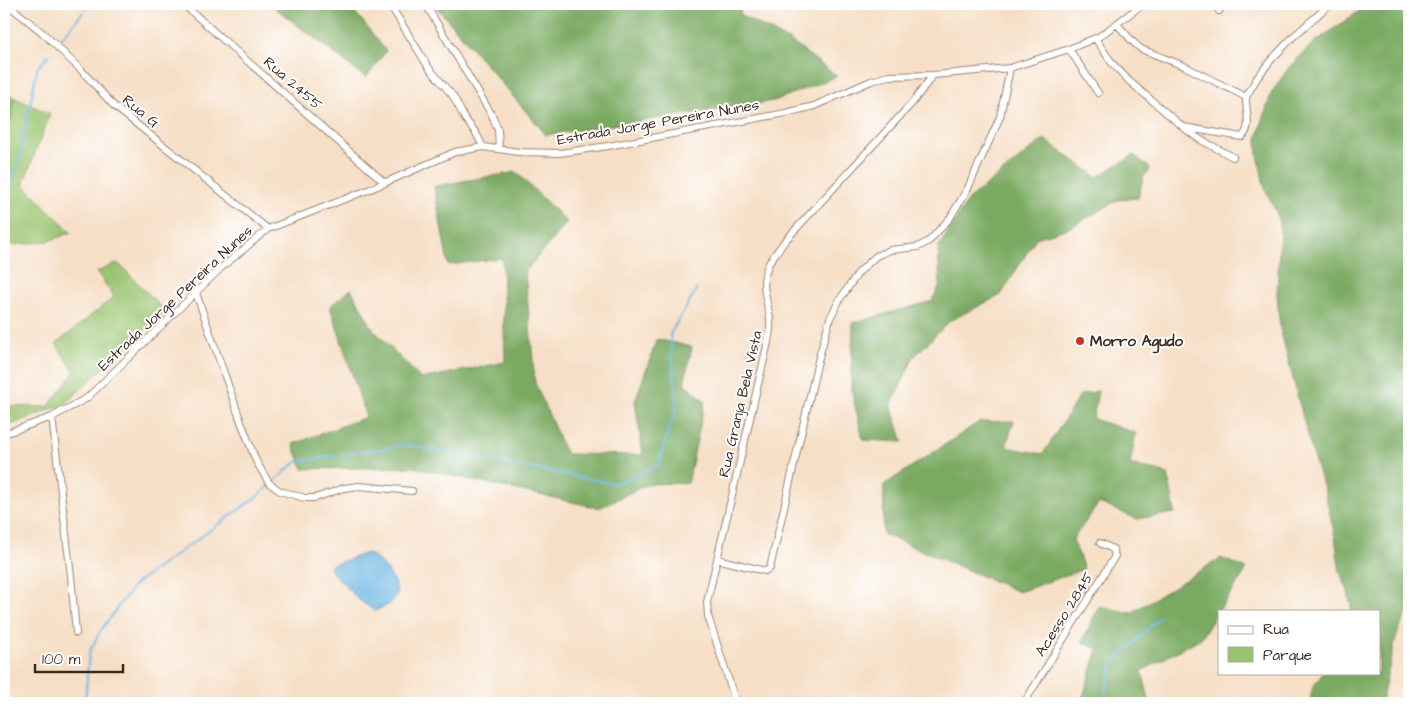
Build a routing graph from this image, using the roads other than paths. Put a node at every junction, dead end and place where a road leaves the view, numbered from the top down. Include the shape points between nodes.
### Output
1 (8, 4) edge
2 (183, 4) edge
3 (1143, 4) edge
4 (1216, 4) edge
5 (1330, 4) edge
6 (426, 5) dead end
7 (392, 8) dead end
8 (1219, 11) dead end
9 (1117, 24) junction
10 (1095, 38) junction
11 (1069, 49) junction
12 (1010, 68) junction
13 (933, 75) junction
14 (1098, 93) dead end
15 (1246, 97) junction
16 (1183, 127) junction
17 (483, 147) junction
18 (499, 149) junction
19 (1233, 157) dead end
20 (385, 183) junction
21 (268, 228) junction
22 (196, 292) junction
23 (52, 417) junction
24 (4, 434) edge
25 (412, 491) dead end
26 (1100, 543) dead end
27 (717, 559) junction
28 (76, 633) dead end
29 (736, 703) edge
30 (1024, 703) edge

1 - 21 street, Rua G via 82,71 114,106
2 - 20 street, Rua 2455
3 - 9 street, Estrada Jorge Pereira Nunes
4 - 8 street
5 - 15 street via 1271,60
6 - 18 street via 493,118 498,130
7 - 17 street via 429,68 453,96
9 - 10 street, Estrada Jorge Pereira Nunes
9 - 15 street via 1141,49
10 - 11 street, Estrada Jorge Pereira Nunes
10 - 16 street via 1129,81
11 - 12 street, Estrada Jorge Pereira Nunes
11 - 14 street
12 - 13 street, Estrada Jorge Pereira Nunes
12 - 27 street via 1000,116 968,188 950,218 929,241 918,247 890,250 876,256 859,272 830,318 770,568 766,571
13 - 18 street, Estrada Jorge Pereira Nunes via 888,76 814,106 608,146 541,154
13 - 27 street, Rua Granja Bela Vista via 913,102 784,242 766,269 764,278 771,321 768,342
15 - 16 street via 1248,127 1242,137
16 - 19 street via 1198,139
17 - 18 street, Estrada Jorge Pereira Nunes
17 - 20 street, Estrada Jorge Pereira Nunes via 455,152
20 - 21 street, Estrada Jorge Pereira Nunes
21 - 22 street, Estrada Jorge Pereira Nunes
22 - 23 street, Estrada Jorge Pereira Nunes via 87,398
22 - 25 street via 240,419 256,460 269,482 280,491 305,498 358,486
23 - 24 street, Estrada Jorge Pereira Nunes
23 - 28 street
26 - 30 street, Acesso 2845 via 1113,549 1115,556
27 - 29 street, Rua Granja Bela Vista via 707,610

